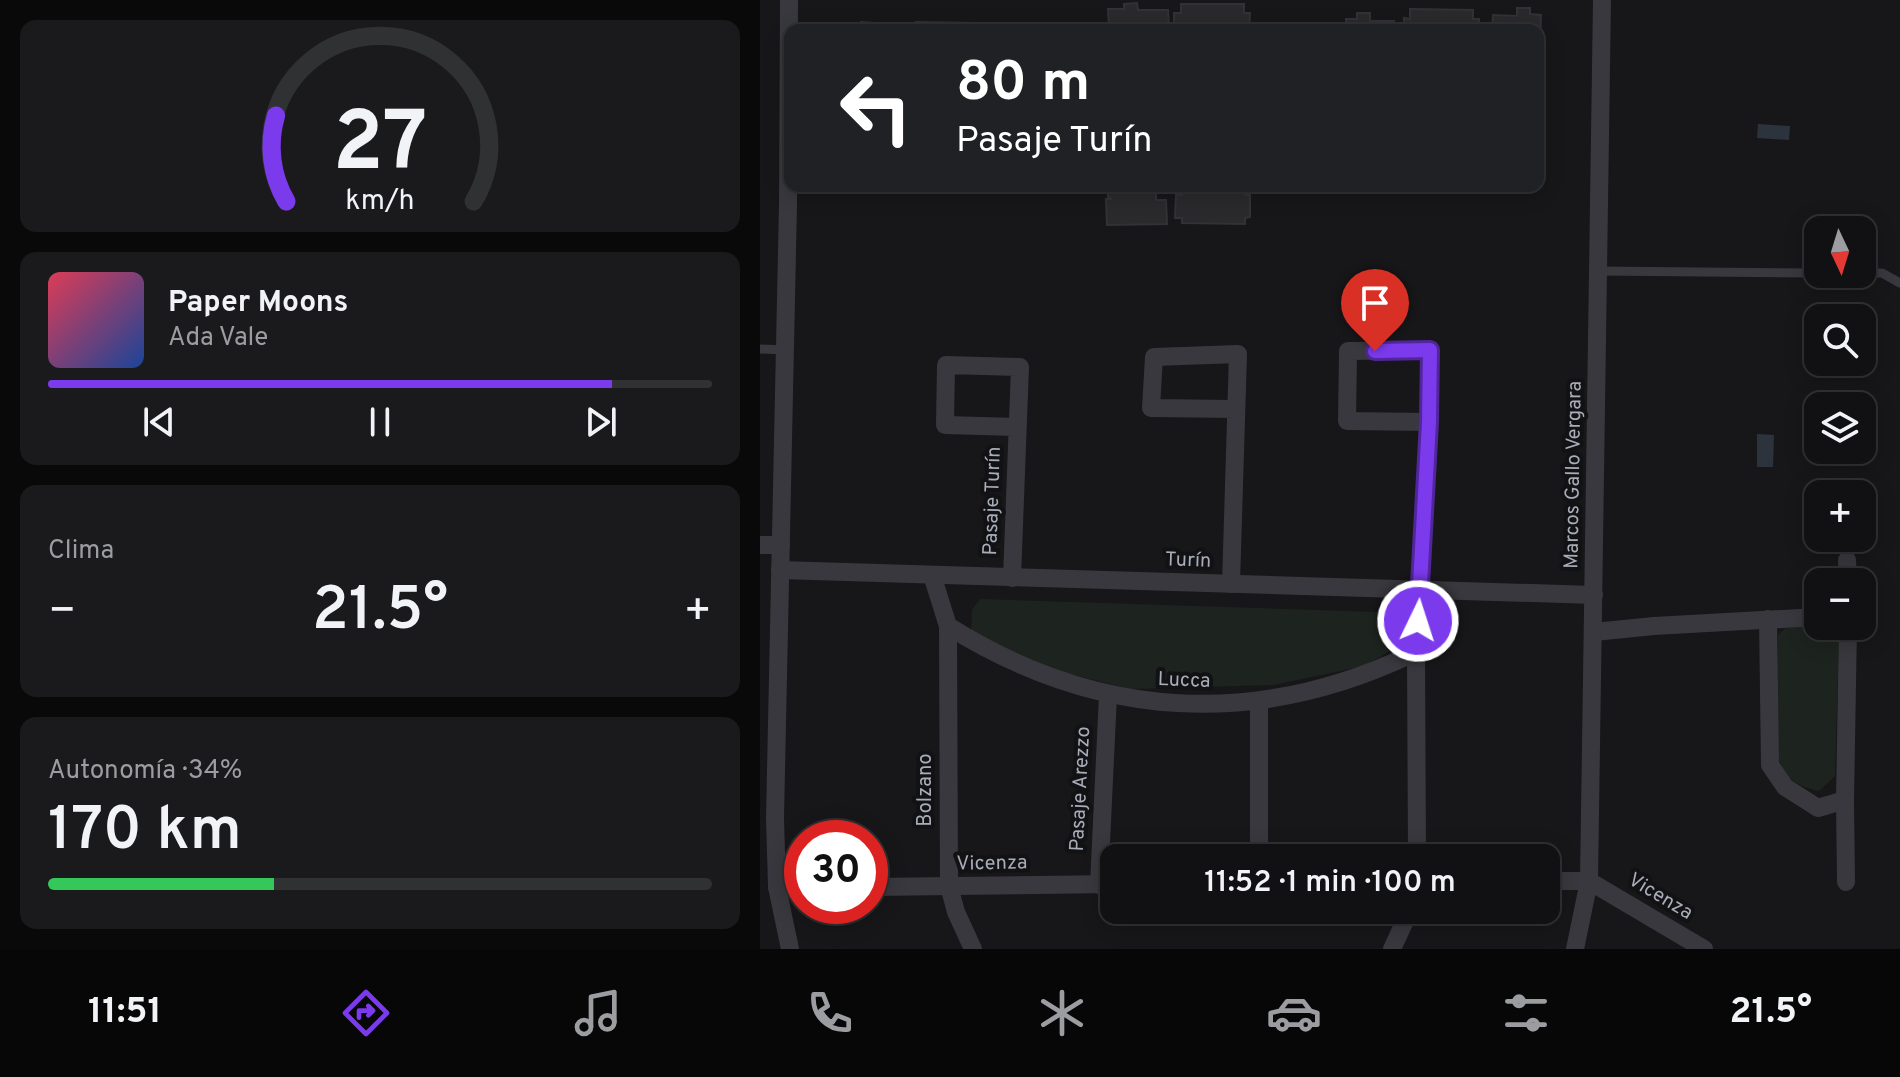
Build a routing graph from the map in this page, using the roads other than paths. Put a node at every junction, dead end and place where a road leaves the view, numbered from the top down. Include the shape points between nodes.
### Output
1 (789, 0) edge
2 (1602, 0) edge
3 (789, 24) edge
4 (787, 192) edge
5 (1598, 271) junction
6 (1804, 273) edge
7 (1876, 273) edge
8 (1900, 283) edge
9 (760, 349) edge
10 (785, 350) junction
11 (1236, 409) junction
12 (1429, 422) junction
13 (1017, 427) junction
14 (760, 545) edge
15 (781, 545) junction
16 (1847, 560) dead end
17 (1847, 568) edge
18 (780, 570) junction
19 (932, 575) junction
20 (1012, 578) junction
21 (1231, 584) junction
22 (1420, 590) junction
23 (1594, 595) junction
24 (1804, 618) edge
25 (1768, 619) junction
26 (948, 626) junction
27 (1594, 632) junction
28 (1848, 640) edge
29 (1416, 652) junction
30 (1108, 695) junction
31 (1259, 701) junction
32 (1845, 800) junction
33 (768, 818) edge
34 (1107, 844) edge
35 (1259, 844) edge
36 (1417, 844) edge
37 (1560, 881) edge
38 (1589, 881) junction
39 (1846, 882) dead end
40 (1100, 884) edge
41 (949, 886) junction
42 (777, 887) junction
43 (784, 887) edge
44 (888, 887) edge
45 (1404, 924) edge
46 (790, 949) edge
47 (973, 949) edge
48 (1392, 949) edge
49 (1575, 949) edge
50 (1704, 949) edge

1 - 3 street
2 - 5 street, Marcos Gallo Vergara
4 - 10 street
5 - 6 lane
5 - 23 street, Marcos Gallo Vergara
7 - 8 lane
9 - 10 lane
10 - 15 street
11 - 11 street via 1238,354 1154,357 1151,408
11 - 21 street
12 - 12 street via 1430,350 1348,351 1347,421
12 - 22 street
13 - 13 street, Pasaje Turín via 1020,367 946,365 945,425
13 - 20 street, Pasaje Turín
14 - 15 street
15 - 18 street
16 - 17 street
18 - 19 street, Turín
18 - 33 street
19 - 20 street, Turín
19 - 26 street
20 - 21 street, Turín
21 - 22 street, Turín
22 - 23 street, Turín
22 - 29 street
23 - 27 street, Marcos Gallo Vergara
24 - 25 street
25 - 27 street
25 - 32 street via 1770,765 1785,787 1818,808
26 - 30 street, Lucca via 1041,675
26 - 41 street, Bolzano
27 - 38 street, Marcos Gallo Vergara
28 - 32 street
29 - 31 street, Lucca via 1356,679
29 - 36 street
30 - 31 street, Lucca via 1168,704
30 - 34 street, Pasaje Arezzo
31 - 35 street
32 - 39 street
33 - 42 street
37 - 38 street
38 - 49 street, Marcos Gallo Vergara
38 - 50 street, Vicenza
40 - 41 street, Vicenza
41 - 44 street, Vicenza
41 - 47 street, Bolzano
42 - 43 street
42 - 46 street
45 - 48 street

